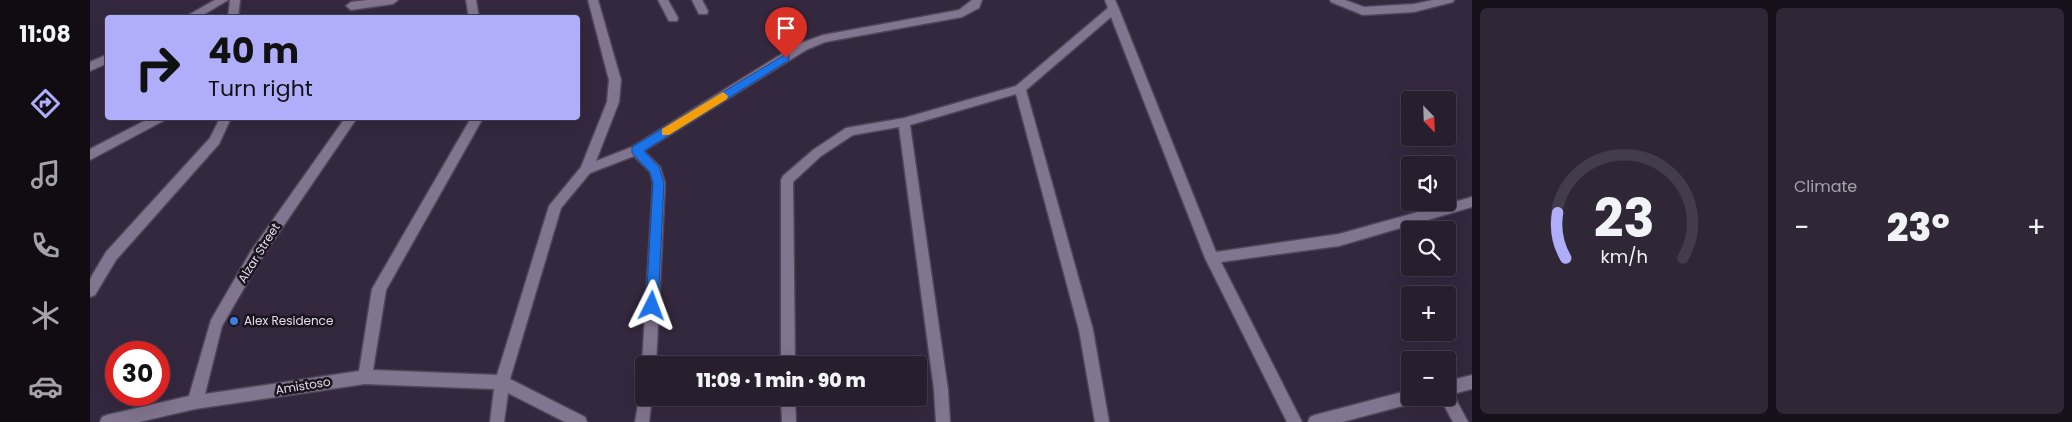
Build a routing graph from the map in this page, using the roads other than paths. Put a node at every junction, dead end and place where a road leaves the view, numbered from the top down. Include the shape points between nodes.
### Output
1 (223, 0) edge
2 (234, 0) edge
3 (393, 0) edge
4 (471, 0) edge
5 (593, 0) edge
6 (663, 0) edge
7 (697, 0) edge
8 (977, 0) edge
9 (1335, 0) edge
10 (1449, 0) edge
11 (351, 3) edge
12 (1112, 5) edge
13 (703, 11) dead end
14 (194, 15) edge
15 (233, 15) edge
16 (474, 15) edge
17 (673, 18) dead end
18 (105, 60) edge
19 (90, 67) edge
20 (1020, 89) junction
21 (155, 120) edge
22 (225, 120) edge
23 (350, 120) edge
24 (476, 120) edge
25 (904, 122) junction
26 (636, 150) junction
27 (90, 155) edge
28 (586, 170) junction
29 (1472, 202) edge
30 (1212, 258) junction
31 (90, 291) edge
32 (649, 356) edge
33 (788, 356) edge
34 (365, 377) junction
35 (502, 382) junction
36 (1472, 382) edge
37 (1456, 386) edge
38 (1401, 399) edge
39 (195, 402) junction
40 (644, 406) edge
41 (788, 406) edge
42 (1452, 406) edge
43 (107, 422) edge
44 (497, 422) edge
45 (580, 422) edge
46 (642, 422) edge
47 (789, 422) edge
48 (943, 422) edge
49 (1102, 422) edge
50 (1294, 422) edge
51 (1315, 422) edge
52 (1461, 422) edge

1 - 14 street
2 - 15 street
3 - 11 street
4 - 16 street
5 - 28 street via 614,80 613,102
6 - 17 street
7 - 13 street
8 - 26 street via 975,5 962,12 822,39 802,47
9 - 10 street via 1363,11 1414,8
12 - 20 street
12 - 30 street
18 - 19 street
20 - 25 street
20 - 49 street via 1086,330
21 - 27 street
22 - 31 street via 215,141 111,256
23 - 39 street, Alzar Street via 256,255 216,324
24 - 34 street via 379,290
25 - 33 street via 850,131 817,153 787,180
25 - 48 street
26 - 28 street
26 - 32 street via 656,170 658,183
28 - 35 street via 555,206
29 - 30 street via 1339,240
30 - 50 street
34 - 35 street, Amistoso
34 - 39 street, Amistoso
35 - 44 street
35 - 45 street
36 - 37 street
38 - 51 street
39 - 43 street, Amistoso
40 - 46 street
41 - 47 street
42 - 52 street

